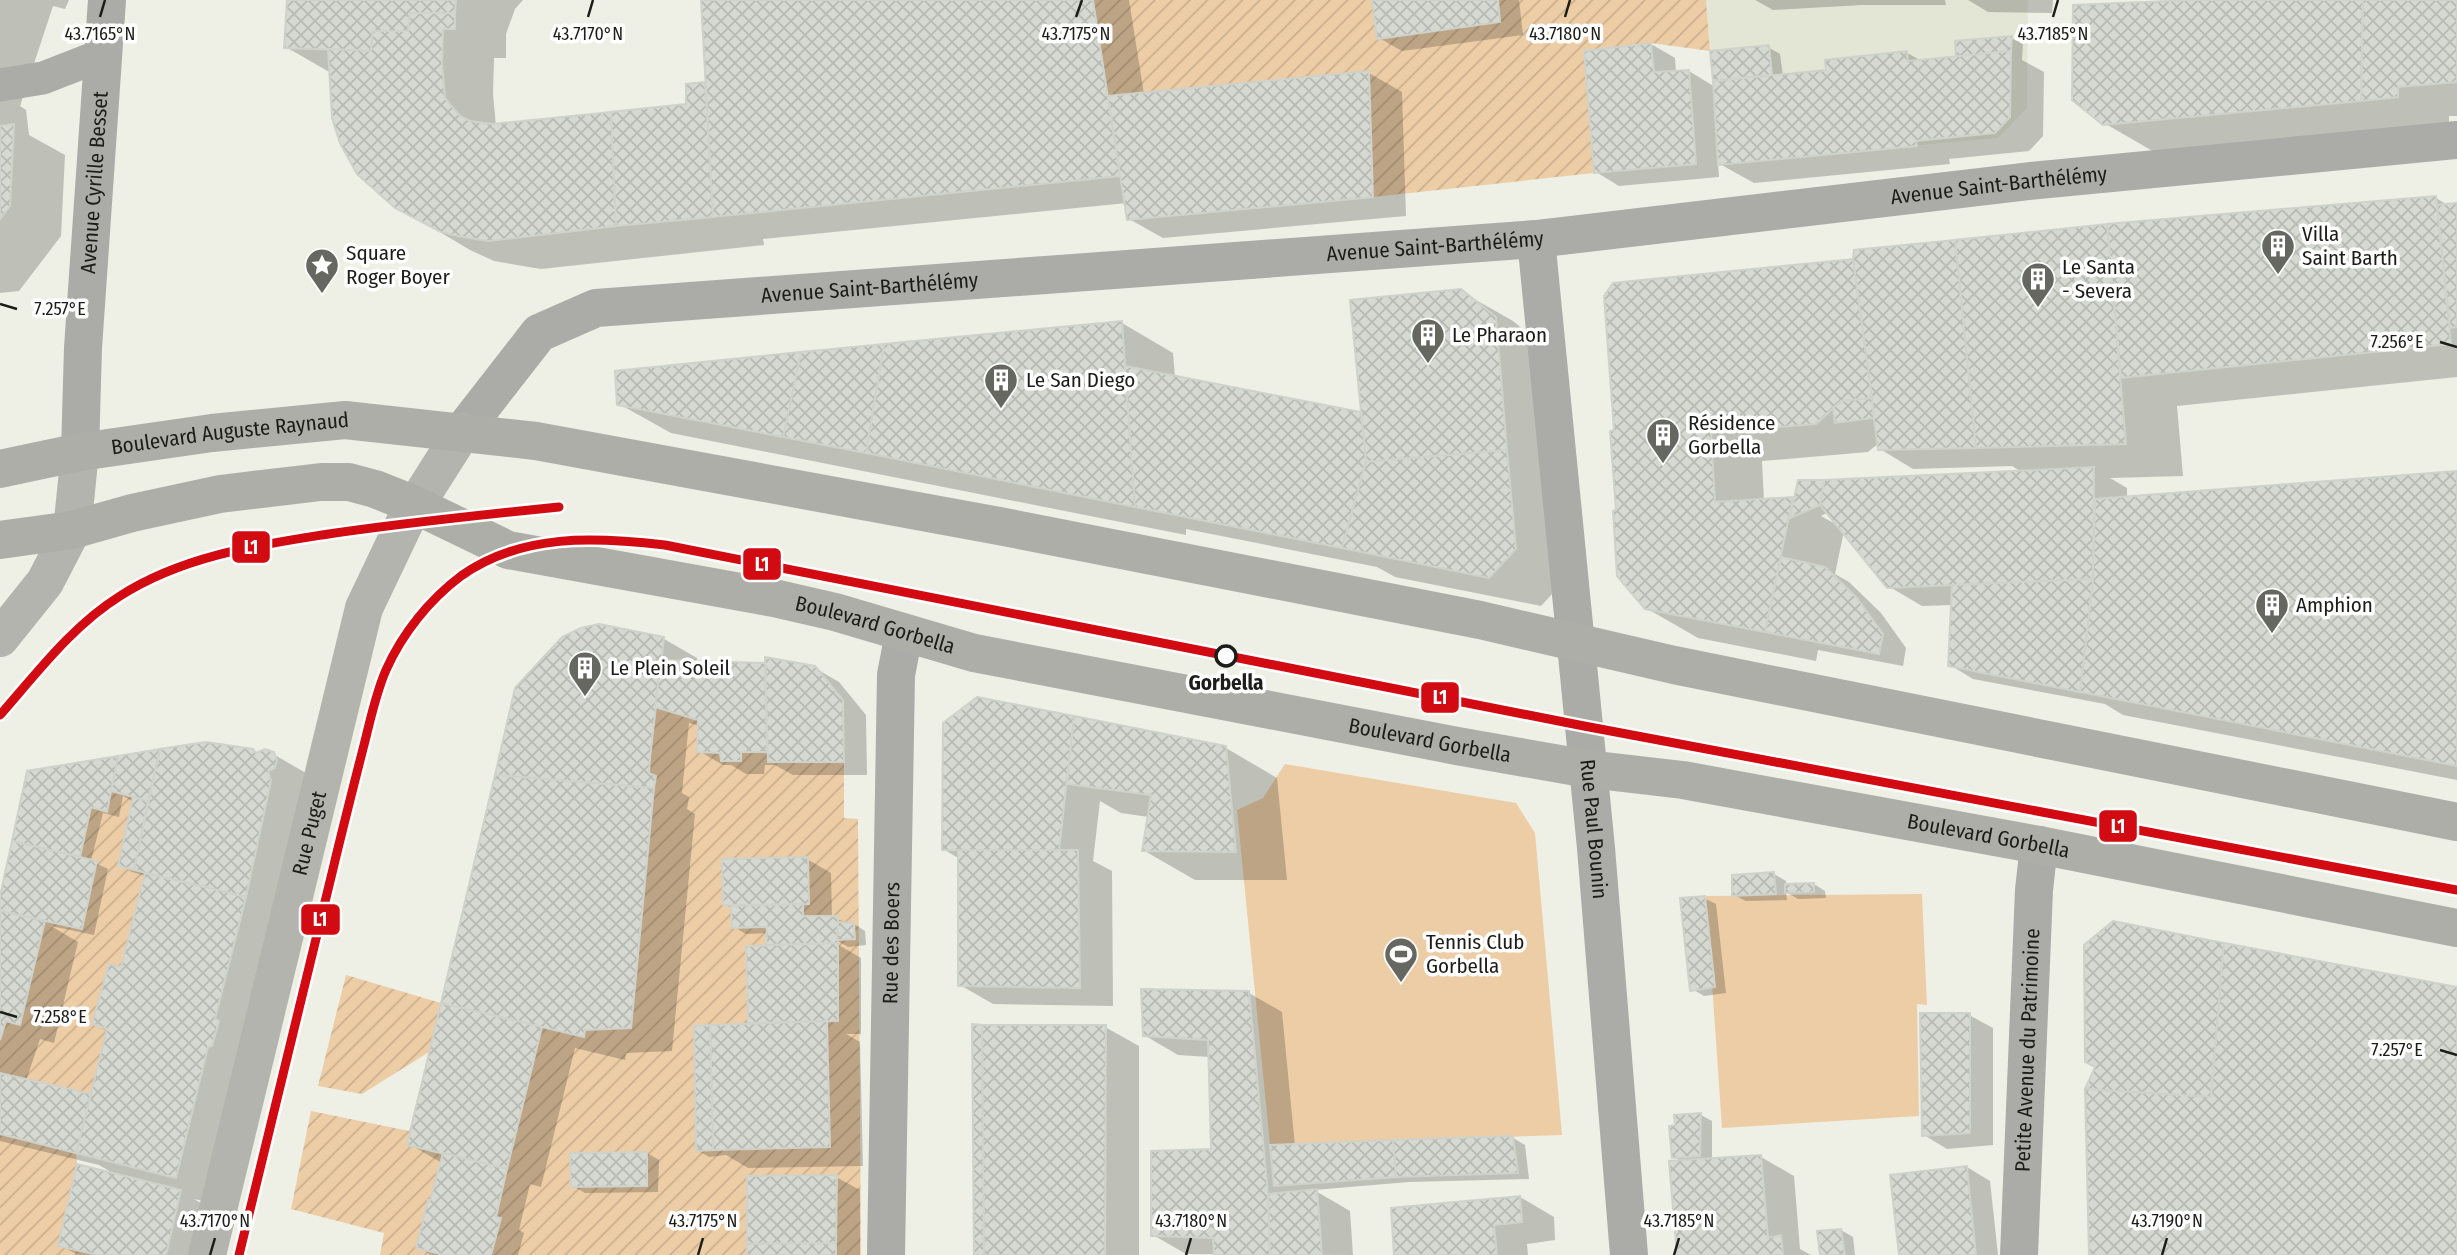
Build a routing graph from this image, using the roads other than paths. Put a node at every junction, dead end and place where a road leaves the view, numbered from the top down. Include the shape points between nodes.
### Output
1 (107, 0) edge
2 (102, 55) junction
3 (0, 85) edge
4 (2457, 140) edge
5 (1536, 239) junction
6 (463, 432) junction
7 (80, 452) junction
8 (0, 469) edge
9 (415, 505) junction
10 (72, 530) junction
11 (0, 540) edge
12 (904, 633) junction
13 (0, 638) edge
14 (1575, 643) junction
15 (1588, 769) junction
16 (2457, 822) edge
17 (2039, 845) junction
18 (2457, 928) edge
19 (207, 1255) edge
20 (886, 1255) edge
21 (1629, 1255) edge
22 (2019, 1255) edge

1 - 2 street, Avenue Cyrille Besset
2 - 3 lane via 43,78
2 - 7 street, Avenue Cyrille Besset
4 - 5 street, Avenue Saint-Barthélémy via 2030,181
5 - 6 street, Avenue Saint-Barthélémy via 596,308 539,332
5 - 14 street, Rue Paul Bounin
6 - 7 main road, Boulevard Auguste Raynaud via 345,420
6 - 9 main road, Rue Puget
6 - 14 main road via 536,441 985,523 1480,620
7 - 8 main road, Boulevard Auguste Raynaud
7 - 10 main road, Avenue Cyrille Besset
9 - 10 main road via 349,482 321,482 220,494
9 - 12 main road, Boulevard Gorbella via 508,550 774,598
9 - 19 main road, Rue Puget via 364,608
10 - 11 main road
10 - 13 main road, Avenue Cyrille Besset via 44,582
12 - 15 main road, Boulevard Gorbella via 974,653
12 - 20 street, Rue des Boers via 896,675
14 - 15 street, Rue Paul Bounin
14 - 16 main road
15 - 17 main road, Boulevard Gorbella via 1683,780
15 - 21 street, Rue Paul Bounin
17 - 18 main road, Boulevard Gorbella
17 - 22 street, Petite Avenue du Patrimoine

